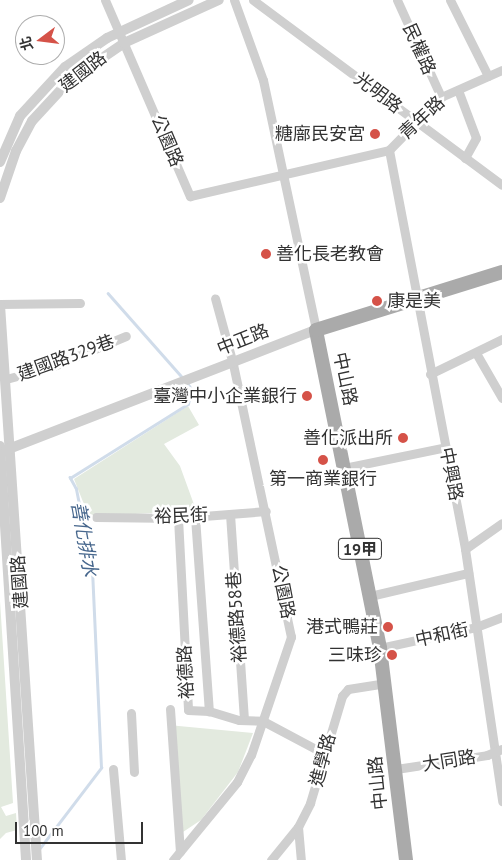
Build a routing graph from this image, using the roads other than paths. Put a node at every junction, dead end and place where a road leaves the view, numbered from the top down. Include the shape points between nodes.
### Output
1 (105, 0) edge
2 (189, 0) edge
3 (219, 0) edge
4 (234, 0) edge
5 (253, 0) edge
6 (397, 0) edge
7 (450, 0) edge
8 (120, 32) junction
9 (124, 43) junction
10 (502, 70) edge
11 (488, 76) junction
12 (458, 90) junction
13 (441, 97) junction
14 (416, 122) junction
15 (389, 150) junction
16 (465, 158) junction
17 (0, 162) edge
18 (282, 173) junction
19 (502, 186) edge
20 (0, 195) edge
21 (502, 272) edge
22 (215, 298) dead end
23 (416, 299) junction
24 (80, 303) dead end
25 (0, 304) edge
26 (316, 330) junction
27 (126, 336) dead end
28 (502, 339) edge
29 (476, 353) junction
30 (233, 364) junction
31 (430, 374) junction
32 (6, 379) junction
33 (502, 398) edge
34 (0, 446) edge
35 (12, 447) junction
36 (446, 447) junction
37 (0, 452) edge
38 (344, 468) junction
39 (266, 511) junction
40 (230, 514) junction
41 (96, 517) dead end
42 (195, 517) junction
43 (178, 518) junction
44 (502, 523) edge
45 (465, 549) junction
46 (468, 572) junction
47 (370, 596) junction
48 (502, 617) edge
49 (476, 627) junction
50 (380, 648) junction
51 (385, 683) junction
52 (170, 709) dead end
53 (209, 711) junction
54 (131, 713) dead end
55 (244, 720) junction
56 (264, 721) junction
57 (498, 751) edge
58 (325, 754) junction
59 (113, 769) dead end
60 (396, 769) junction
61 (134, 772) dead end
62 (502, 800) edge
63 (298, 827) junction
64 (180, 852) junction
65 (26, 859) edge
66 (37, 859) edge
67 (121, 860) edge
68 (173, 860) edge
69 (271, 860) edge
70 (301, 860) edge
71 (406, 860) edge

1 - 8 street, 公園路
2 - 8 street, 建國路
3 - 9 street, 建國路
4 - 18 street, 中山路 via 263,80
5 - 14 street, 光明路
6 - 13 street, 民權路
7 - 11 street
8 - 9 street, 公園路
8 - 17 street, 建國路 via 80,55 45,86 20,116
9 - 18 street, 公園路 via 190,196
9 - 20 street, 建國路 via 83,69 49,99 25,134
10 - 11 street, 青年路
11 - 12 street, 青年路
12 - 13 street, 青年路
12 - 16 street via 476,138
13 - 14 street, 青年路
14 - 15 street, 青年路
14 - 16 street, 光明路
15 - 18 street, 青年路
15 - 23 street, 中興路
16 - 19 street, 光明路
18 - 26 street, 中山路
21 - 23 main road, 中正路
22 - 30 street, 公園路
23 - 26 main road, 中正路
23 - 31 street, 中興路
24 - 25 street
25 - 32 street, 建國路
26 - 30 street, 中正路
26 - 38 main road, 中山路 / 19甲
27 - 32 street, 建國路329巷 via 51,367
28 - 29 street
29 - 31 street
29 - 33 street
30 - 35 street, 中正路
30 - 39 street, 公園路
31 - 36 street, 中興路
32 - 35 street, 建國路
34 - 37 street, 建國路
35 - 37 street, 中正路
35 - 66 street, 建國路
36 - 38 street
36 - 45 street, 中興路
37 - 65 street, 建國路
38 - 47 main road, 中山路 / 19甲
39 - 40 street, 裕民街
39 - 56 street, 公園路 via 292,637
40 - 42 street, 裕民街
40 - 55 street, 裕德路58巷
41 - 43 street, 裕民街
42 - 43 street, 裕民街
42 - 53 street
43 - 53 street, 裕德路 via 188,710
44 - 45 street
45 - 46 street, 中興路
46 - 47 street
46 - 49 street, 中興路
47 - 50 main road, 中山路 / 19甲
48 - 49 street, 中和街
49 - 50 street, 中和街
49 - 57 street, 中興路
50 - 51 main road, 中山路 / 19甲
51 - 58 street, 進學路 via 348,689 342,696
51 - 60 main road, 中山路 / 19甲
52 - 64 street
53 - 55 street, 裕德路
54 - 61 street
55 - 56 street, 裕德路
56 - 58 street, 裕德路
56 - 64 street, 公園路 via 237,782
57 - 60 street, 大同路
57 - 62 street, 中興路
58 - 63 street, 進學路 via 315,791
59 - 67 street
60 - 71 main road, 中山路 / 19甲
63 - 69 street, 進學路
63 - 70 street
64 - 68 street, 公園路

